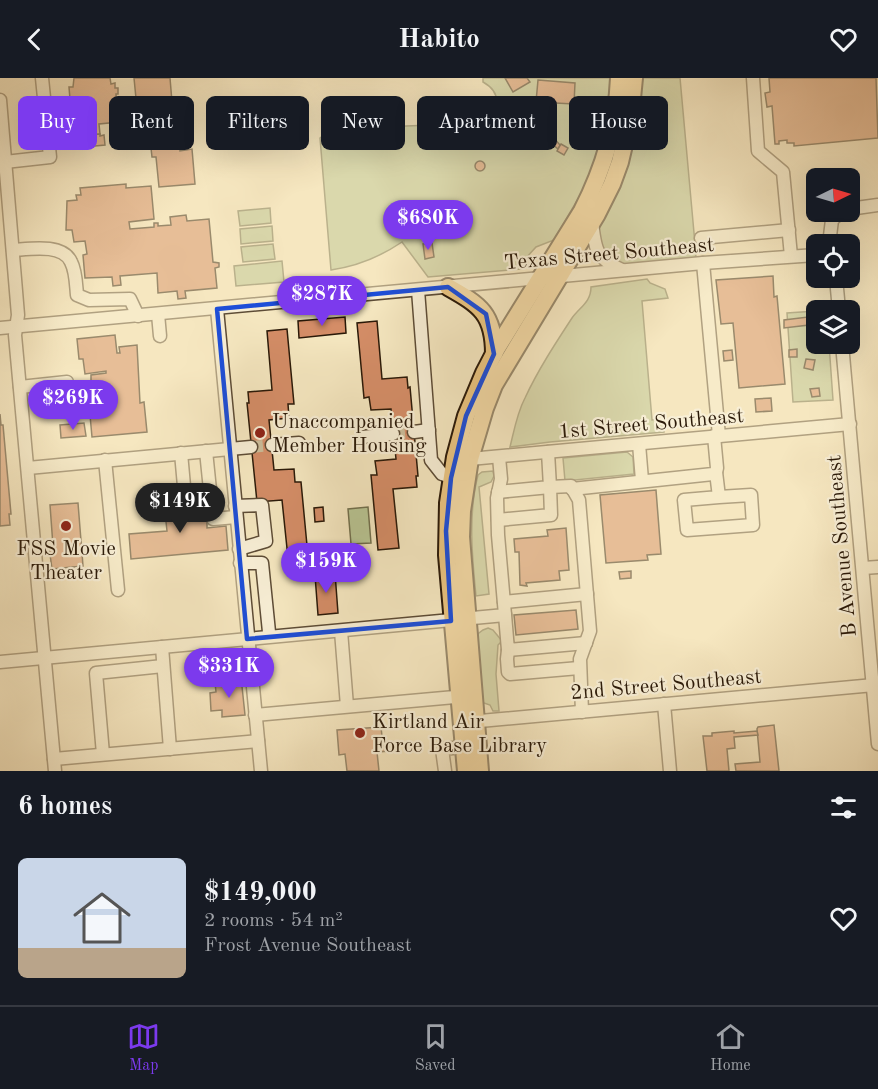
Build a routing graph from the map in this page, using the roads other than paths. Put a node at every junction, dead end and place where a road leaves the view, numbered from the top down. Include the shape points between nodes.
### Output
1 (42, 78) edge
2 (619, 78) edge
3 (634, 78) edge
4 (753, 78) edge
5 (0, 100) edge
6 (1, 134) edge
7 (5, 162) junction
8 (878, 205) edge
9 (860, 207) edge
10 (592, 222) junction
11 (789, 230) junction
12 (701, 238) dead end
13 (13, 250) junction
14 (806, 255) edge
15 (791, 256) junction
16 (703, 263) junction
17 (623, 271) junction
18 (558, 277) junction
19 (541, 278) junction
20 (448, 287) junction
21 (417, 290) junction
22 (217, 309) junction
23 (158, 314) junction
24 (138, 316) junction
25 (16, 326) junction
26 (0, 328) edge
27 (160, 336) dead end
28 (494, 354) junction
29 (843, 354) edge
30 (67, 382) dead end
31 (20, 387) junction
32 (850, 424) junction
33 (429, 430) junction
34 (414, 432) tunnel mouth
35 (393, 434) tunnel mouth
36 (716, 436) junction
37 (362, 437) dead end
38 (299, 443) dead end
39 (639, 444) junction
40 (272, 446) tunnel mouth
41 (251, 447) tunnel mouth
42 (230, 449) junction
43 (206, 451) junction
44 (548, 452) junction
45 (181, 453) junction
46 (499, 457) junction
47 (463, 458) junction
48 (105, 460) junction
49 (27, 468) junction
50 (716, 472) junction
51 (451, 477) junction
52 (642, 480) junction
53 (550, 487) junction
54 (572, 489) junction
55 (498, 492) junction
56 (185, 497) dead end
57 (719, 497) junction
58 (235, 512) junction
59 (498, 520) junction
60 (239, 549) junction
61 (240, 562) junction
62 (878, 567) edge
63 (863, 568) junction
64 (118, 590) dead end
65 (587, 594) junction
66 (504, 602) junction
67 (505, 615) junction
68 (459, 620) junction
69 (341, 631) junction
70 (269, 632) dead end
71 (247, 639) junction
72 (585, 643) junction
73 (162, 647) junction
74 (508, 650) junction
75 (45, 658) junction
76 (0, 662) edge
77 (163, 666) junction
78 (579, 668) junction
79 (873, 685) junction
80 (466, 696) junction
81 (664, 704) junction
82 (347, 706) junction
83 (582, 712) junction
84 (255, 715) junction
85 (469, 722) junction
86 (258, 741) junction
87 (878, 744) edge
88 (464, 747) junction
89 (170, 748) junction
90 (104, 754) junction
91 (55, 765) edge
92 (261, 771) edge
93 (445, 771) edge
94 (466, 771) edge
95 (480, 771) edge
96 (670, 771) edge

1 - 7 street via 50,157
2 - 19 main road via 615,118 603,166 582,211
3 - 10 main road via 620,162
4 - 11 street via 758,151 783,172
5 - 6 street
6 - 7 street
7 - 13 street
8 - 9 street
10 - 17 street via 597,249 605,262
10 - 18 main road
11 - 12 street
11 - 15 street
13 - 24 street via 56,251 66,255 72,263 77,296 89,300 130,299
13 - 25 street
14 - 15 street
15 - 16 street, Texas Street Southeast
16 - 17 street, Texas Street Southeast
16 - 36 street
17 - 18 street, Texas Street Southeast
18 - 19 street, Texas Street Southeast
18 - 47 main road via 494,385
19 - 20 street, Texas Street Southeast
19 - 28 main road
20 - 21 street, Texas Street Southeast
20 - 28 main road via 486,314 492,326
21 - 22 street, Texas Street Southeast
21 - 33 street
22 - 23 street, Texas Street Southeast
22 - 42 street
23 - 24 street, Texas Street Southeast
23 - 27 street
24 - 25 street, Texas Street Southeast
25 - 26 street, Texas Street Southeast
25 - 31 street
28 - 47 main road via 470,408
29 - 32 street, B Avenue Southeast
30 - 31 street
31 - 49 street
32 - 36 street, 1st Street Southeast
32 - 63 street, B Avenue Southeast
33 - 34 street
33 - 51 street via 431,460 442,474
35 - 37 street
36 - 39 street, 1st Street Southeast
36 - 50 street
38 - 40 street
39 - 44 street, 1st Street Southeast
39 - 52 street
41 - 42 street
42 - 43 street
42 - 58 street
43 - 45 street
43 - 58 street via 213,519
44 - 46 street, 1st Street Southeast
44 - 53 street
45 - 48 street
45 - 56 street
46 - 47 street, 1st Street Southeast
46 - 55 street
47 - 51 main road
47 - 68 main road
48 - 49 street
48 - 64 street
49 - 75 street
50 - 52 street
50 - 57 street
51 - 68 main road via 446,531
52 - 54 street
53 - 54 street
53 - 55 street
53 - 59 street via 551,515
54 - 65 street via 579,500
55 - 59 street
57 - 57 street via 750,495 753,525 687,530 684,500
58 - 60 street
58 - 60 street via 262,505 266,541
59 - 66 street
60 - 61 street
61 - 70 street via 262,562
61 - 71 street
62 - 63 street
63 - 79 street, B Avenue Southeast
65 - 66 street
65 - 72 street via 590,632
66 - 67 street
67 - 68 street
67 - 74 street
68 - 69 street
68 - 80 main road
69 - 71 street
69 - 82 street
71 - 73 street
71 - 84 street
72 - 74 street
72 - 78 street
73 - 75 street
73 - 77 street
74 - 78 street via 510,674
75 - 76 street
75 - 91 street
77 - 89 street
77 - 90 street via 96,673
78 - 83 street
79 - 81 street, 2nd Street Southeast
79 - 87 street, B Avenue Southeast
80 - 82 street
80 - 85 main road
81 - 83 street, 2nd Street Southeast
81 - 96 street
82 - 84 street
83 - 85 street, 2nd Street Southeast
84 - 86 street
85 - 88 main road
85 - 95 main road
86 - 89 street
86 - 92 street
88 - 93 street via 442,750
88 - 94 main road
89 - 90 street
90 - 91 street

